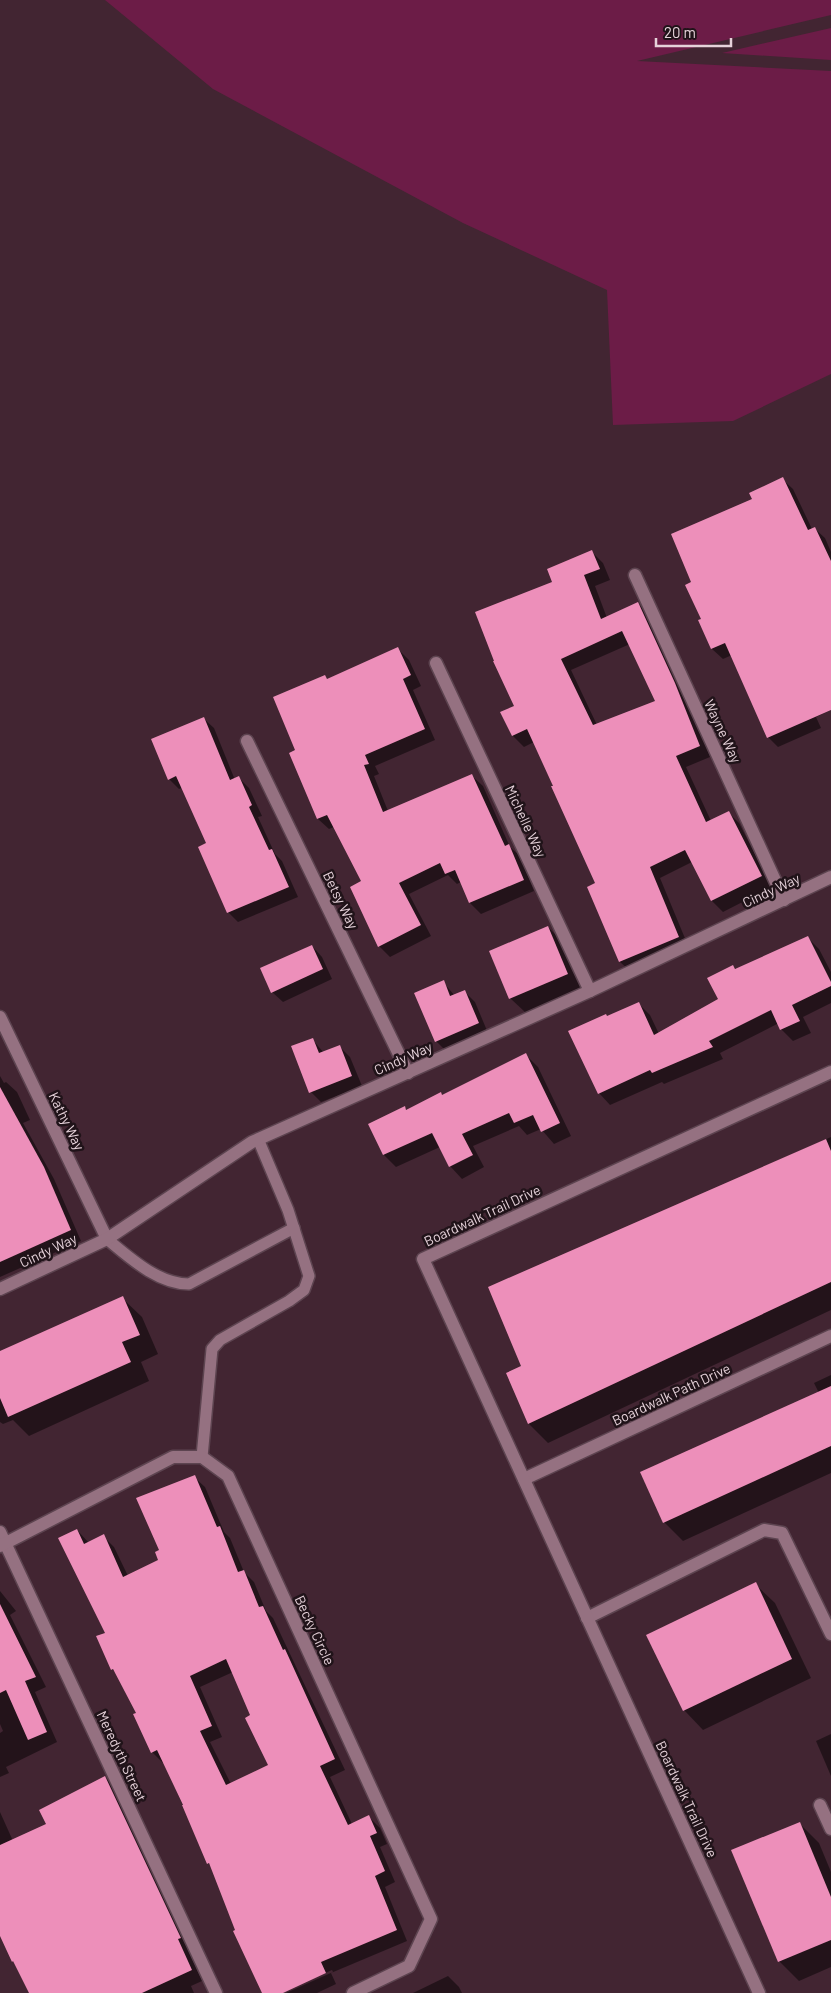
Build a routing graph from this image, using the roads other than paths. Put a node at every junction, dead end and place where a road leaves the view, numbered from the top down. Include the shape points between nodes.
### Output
1 (635, 575) dead end
2 (436, 663) dead end
3 (247, 741) dead end
4 (831, 877) edge
5 (784, 900) junction
6 (590, 991) junction
7 (0, 1017) edge
8 (408, 1072) junction
9 (831, 1072) edge
10 (258, 1138) junction
11 (294, 1228) junction
12 (107, 1239) junction
13 (0, 1289) edge
14 (831, 1336) edge
15 (202, 1457) junction
16 (524, 1480) junction
17 (2, 1540) edge
18 (587, 1618) junction
19 (831, 1634) edge
20 (820, 1805) dead end
21 (831, 1829) edge
22 (216, 1993) edge
23 (353, 1993) edge
24 (759, 1993) edge

1 - 5 street, Wayne Way
2 - 6 street, Michelle Way
3 - 8 street, Betsy Way
4 - 5 street, Cindy Way
5 - 6 street, Cindy Way
6 - 8 street, Cindy Way
7 - 12 street, Kathy Way
8 - 10 street, Cindy Way
9 - 16 street, Boardwalk Trail Drive via 422,1259
10 - 11 lane
10 - 12 street, Cindy Way
11 - 12 lane via 189,1284 177,1284 140,1266
11 - 15 lane via 309,1276 304,1290 220,1340 212,1349
12 - 13 street, Cindy Way
14 - 16 street, Boardwalk Path Drive
15 - 17 street via 172,1457
15 - 23 street, Becky Circle via 228,1476 431,1919 409,1966
16 - 18 street, Boardwalk Trail Drive
17 - 22 street, Meredyth Street
18 - 19 street via 764,1530 782,1533
18 - 24 street, Boardwalk Trail Drive
20 - 21 street

